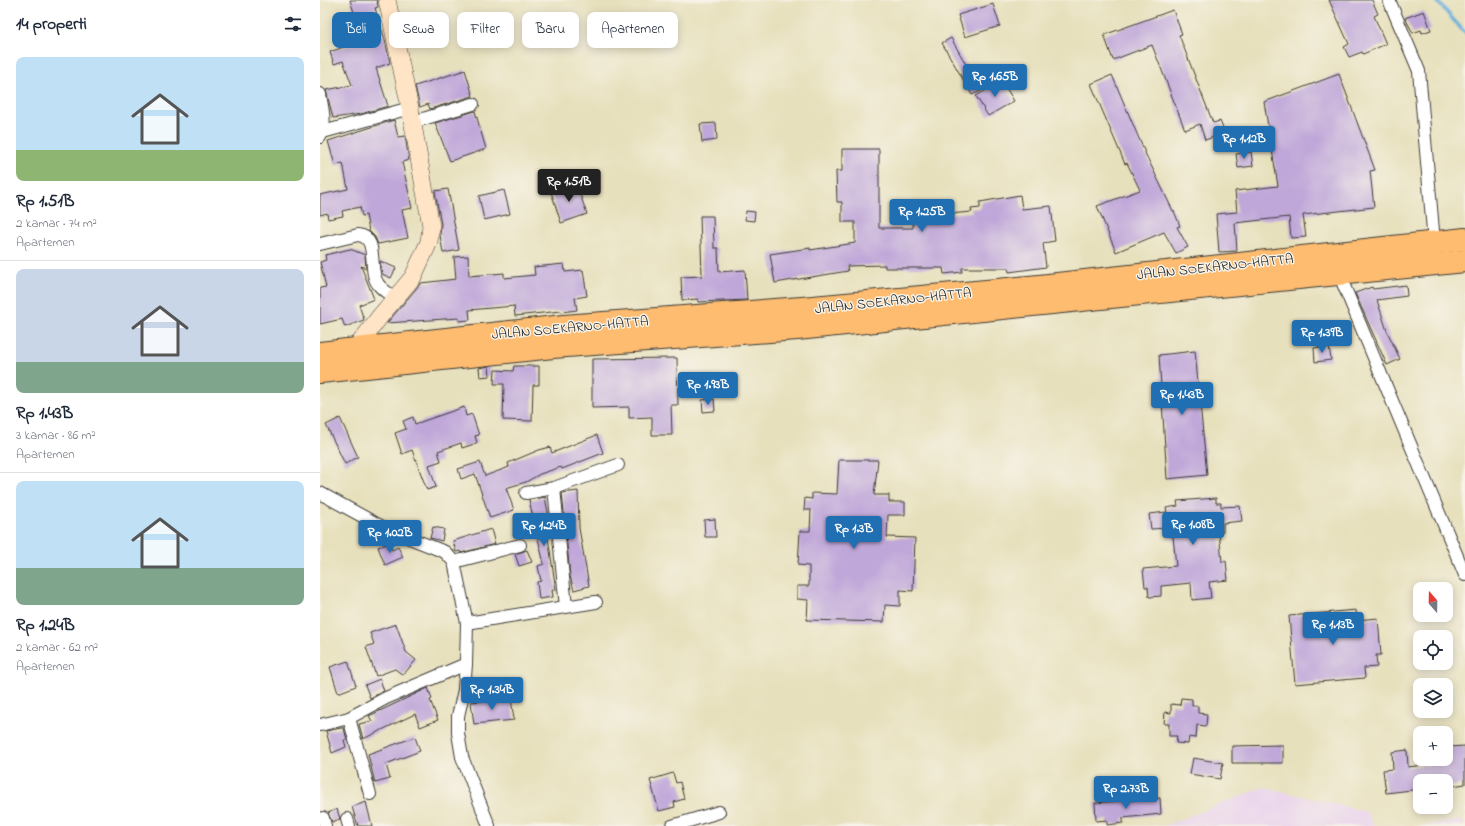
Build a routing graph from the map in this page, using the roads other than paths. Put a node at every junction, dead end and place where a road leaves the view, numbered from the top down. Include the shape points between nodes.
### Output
1 (387, 0) edge
2 (1389, 0) edge
3 (320, 94) edge
4 (473, 104) dead end
5 (411, 115) junction
6 (322, 135) edge
7 (1465, 239) edge
8 (1434, 242) junction
9 (320, 244) edge
10 (1465, 261) edge
11 (1339, 274) junction
12 (395, 299) junction
13 (356, 349) junction
14 (320, 353) edge
15 (328, 372) edge
16 (618, 465) dead end
17 (554, 488) junction
18 (320, 493) edge
19 (526, 493) dead end
20 (520, 545) dead end
21 (454, 562) junction
22 (1465, 575) edge
23 (596, 602) dead end
24 (566, 606) junction
25 (467, 624) junction
26 (466, 664) junction
27 (349, 718) junction
28 (320, 725) edge
29 (370, 794) dead end
30 (719, 812) dead end
31 (488, 826) edge
32 (672, 826) edge

1 - 5 main road
2 - 8 street via 1419,71
3 - 6 street via 323,112
4 - 5 street
5 - 6 street
5 - 12 main road via 431,226 429,242 413,277
7 - 8 highway, JALAN SOEKARNO-HATTA
8 - 13 highway, JALAN SOEKARNO-HATTA via 1040,286 564,326
9 - 12 street via 358,235 364,236 371,246 377,284
10 - 11 highway, JALAN SOEKARNO-HATTA
11 - 15 highway, JALAN SOEKARNO-HATTA via 797,329 553,347
11 - 22 street
12 - 13 main road
13 - 14 highway, JALAN SOEKARNO-HATTA
13 - 15 main road
16 - 17 street
17 - 19 street
17 - 24 street
18 - 21 street via 390,531 445,552
20 - 21 street
21 - 25 street
23 - 24 street
24 - 25 street
25 - 26 street
26 - 27 street via 386,698
26 - 31 street via 458,733 462,757
27 - 28 street
27 - 29 street
30 - 32 street

